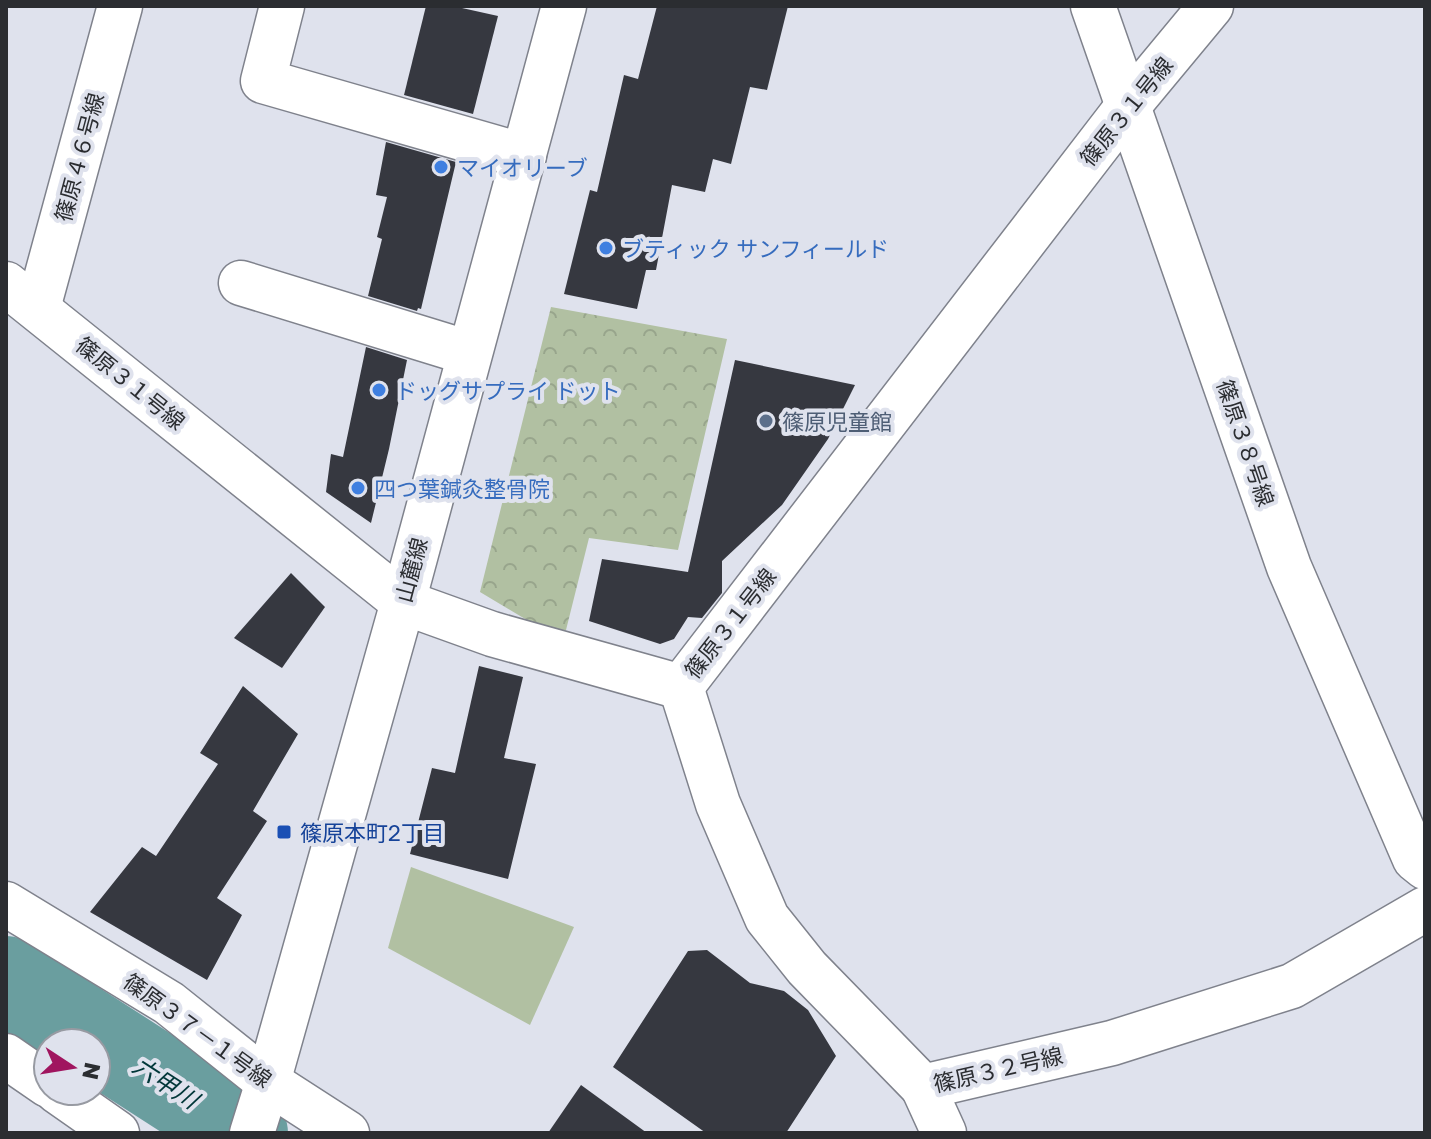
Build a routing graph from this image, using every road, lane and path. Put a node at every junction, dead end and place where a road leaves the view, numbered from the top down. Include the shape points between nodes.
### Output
1 (120, 6) edge
2 (282, 6) edge
3 (564, 6) edge
4 (1093, 6) edge
5 (1211, 6) edge
6 (1128, 106) junction
7 (524, 156) junction
8 (241, 283) dead end
9 (22, 296) edge
10 (469, 353) junction
11 (403, 602) junction
12 (681, 687) junction
13 (1425, 867) edge
14 (6, 904) edge
15 (1425, 909) edge
16 (6, 1056) edge
17 (32, 1074) edge
18 (268, 1082) junction
19 (923, 1087) junction
20 (80, 1107) edge
21 (117, 1133) edge
22 (252, 1133) edge
23 (347, 1133) edge
24 (944, 1133) edge

1 - 9 street, 篠原４６号線
2 - 7 street via 263,81
3 - 7 street, 山麓線
4 - 6 street, 篠原３８号線
5 - 6 street, 篠原３１号線
6 - 12 street, 篠原３１号線
6 - 13 street, 篠原３８号線 via 1289,567 1415,859
7 - 10 street, 山麓線
8 - 10 street
9 - 11 street, 篠原３１号線
10 - 11 street, 山麓線
11 - 12 street, 篠原３１号線 via 492,634
11 - 18 street, 山麓線
12 - 19 street, 篠原３２号線 via 718,804 767,918 807,968
14 - 18 street, 篠原３７－１号線 via 169,1003
15 - 19 street, 篠原３２号線 via 1292,986 1112,1043
16 - 17 street
18 - 22 street, 山麓線
18 - 23 street, 篠原３７－１号線
19 - 24 street
20 - 21 street

